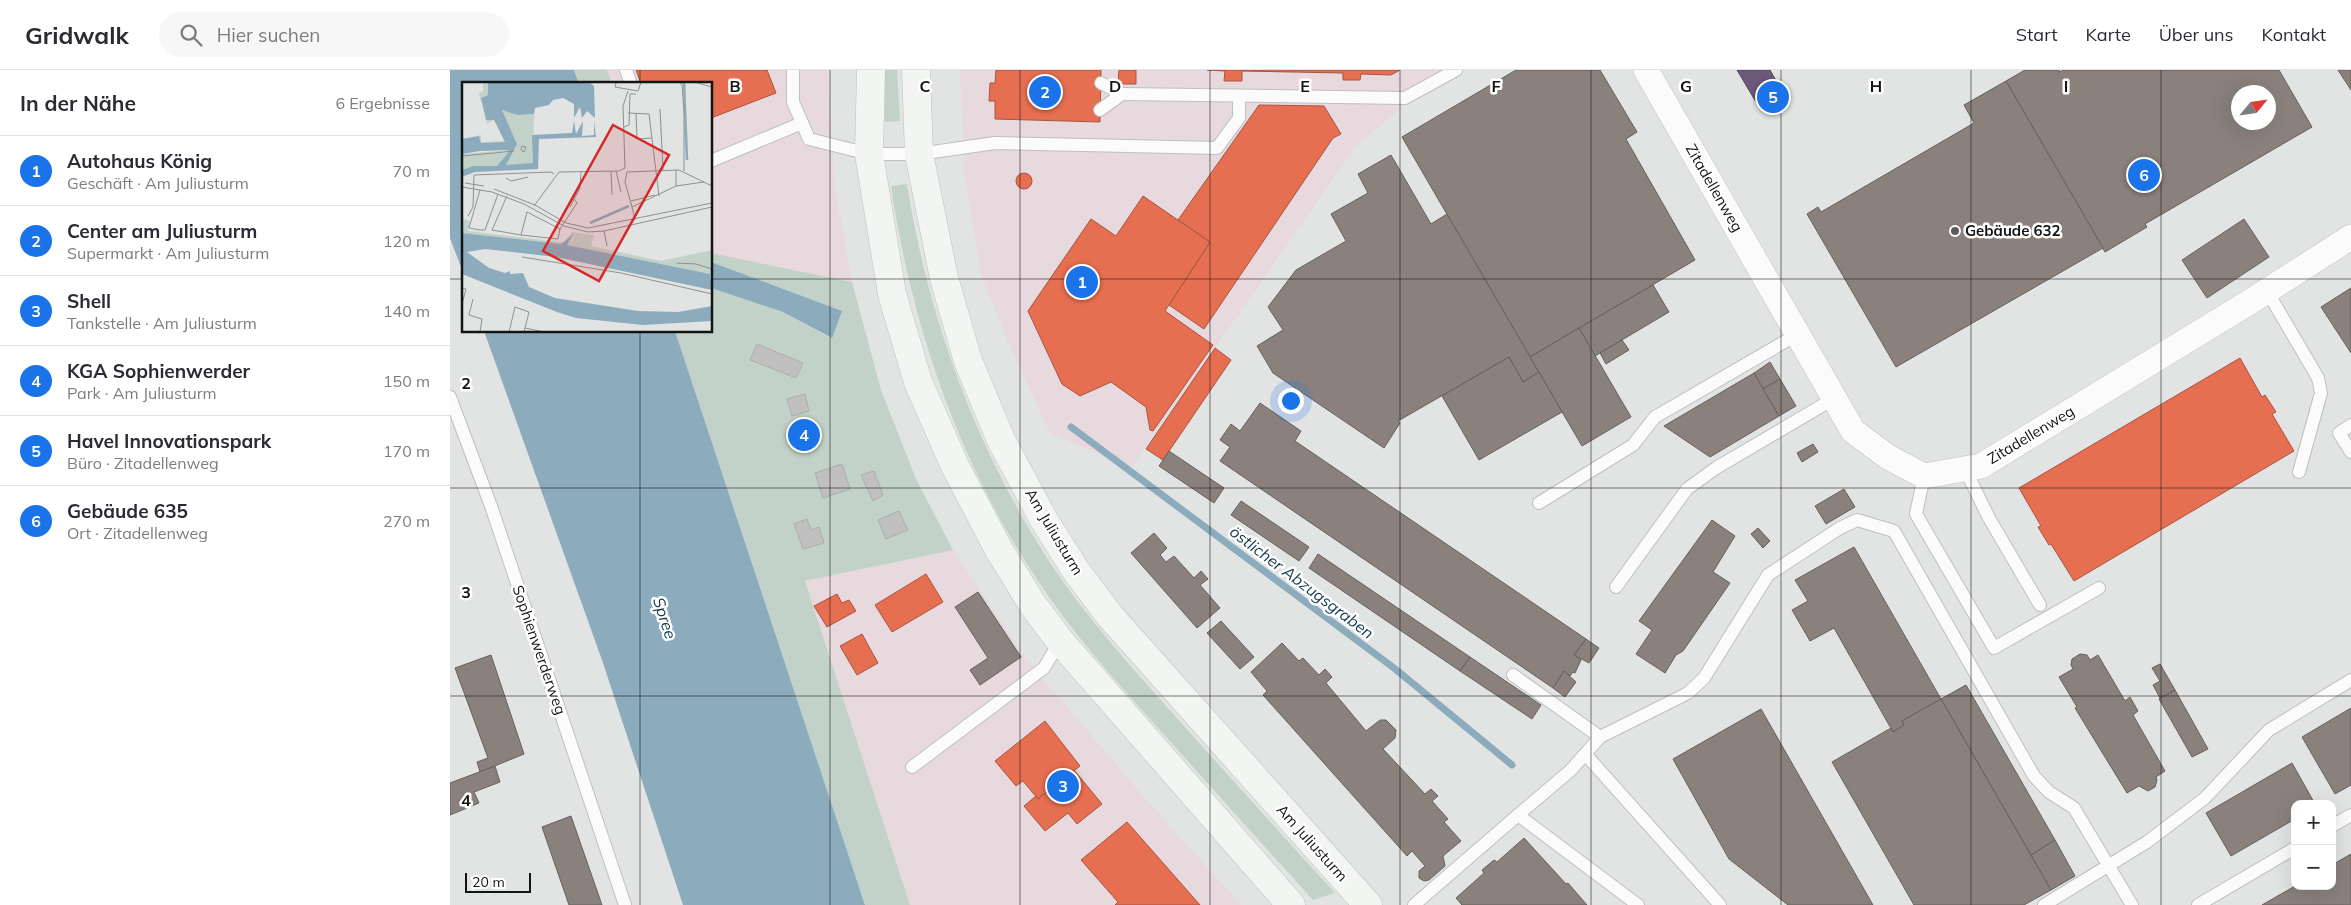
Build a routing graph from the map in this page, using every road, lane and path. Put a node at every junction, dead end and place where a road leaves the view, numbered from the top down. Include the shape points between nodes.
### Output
1 (626, 70) edge
2 (793, 70) edge
3 (871, 70) edge
4 (916, 70) edge
5 (1456, 70) edge
6 (1646, 70) edge
7 (630, 82) edge
8 (1101, 83) dead end
9 (1122, 94) junction
10 (1239, 97) junction
11 (1100, 110) dead end
12 (802, 123) junction
13 (869, 154) junction
14 (919, 154) junction
15 (712, 160) edge
16 (2351, 237) edge
17 (2267, 291) junction
18 (1798, 334) junction
19 (450, 397) edge
20 (1835, 398) junction
21 (2351, 425) edge
22 (2351, 452) edge
23 (1965, 468) junction
24 (2299, 472) dead end
25 (1924, 476) junction
26 (1538, 503) dead end
27 (1616, 587) dead end
28 (2099, 588) dead end
29 (2040, 605) dead end
30 (1060, 641) junction
31 (1513, 675) dead end
32 (2351, 680) edge
33 (1600, 737) junction
34 (1586, 755) junction
35 (912, 767) dead end
36 (1518, 815) junction
37 (2351, 815) edge
38 (2336, 824) edge
39 (2291, 850) edge
40 (2109, 867) junction
41 (625, 905) edge
42 (1291, 905) edge
43 (1368, 905) edge
44 (1414, 905) edge
45 (1638, 905) edge
46 (1720, 905) edge
47 (2044, 905) edge
48 (2132, 905) edge
49 (2198, 905) edge

1 - 7 lane
2 - 12 lane via 793,102
3 - 13 main road
4 - 14 main road, Am Juliusturm
5 - 10 lane via 1405,98
6 - 18 street, Zitadellenweg
8 - 9 lane
9 - 10 lane
9 - 11 lane
10 - 14 lane via 1239,118 1217,148 994,143
12 - 13 lane via 809,139
12 - 15 lane
13 - 14 lane
13 - 30 main road via 892,294 918,382 955,466 998,550
14 - 43 main road, Am Juliusturm via 944,278 968,361 1001,440 1044,520 1076,571 1110,616
16 - 17 street, Zitadellenweg
17 - 23 street, Zitadellenweg via 1981,466
17 - 24 lane via 2318,378 2322,393
18 - 20 street, Zitadellenweg
18 - 26 lane via 1655,417 1633,445
19 - 41 lane, Sophienwerderweg via 491,506
20 - 25 street, Zitadellenweg via 1853,431 1888,457
20 - 27 lane via 1716,468 1687,489
21 - 22 lane via 2339,433
23 - 25 street, Zitadellenweg
23 - 29 lane via 1989,518
25 - 28 lane via 1916,514 1994,648
30 - 35 lane via 1044,668
30 - 42 main road
31 - 33 lane
32 - 40 lane via 2269,730 2205,798
33 - 34 lane
33 - 40 lane via 1688,693 1704,678 1768,575 1857,520 1894,531 2034,776 2049,792 2074,808
34 - 36 lane
34 - 46 lane
36 - 44 lane
36 - 45 lane
37 - 38 lane
39 - 49 lane
40 - 47 lane
40 - 48 lane

